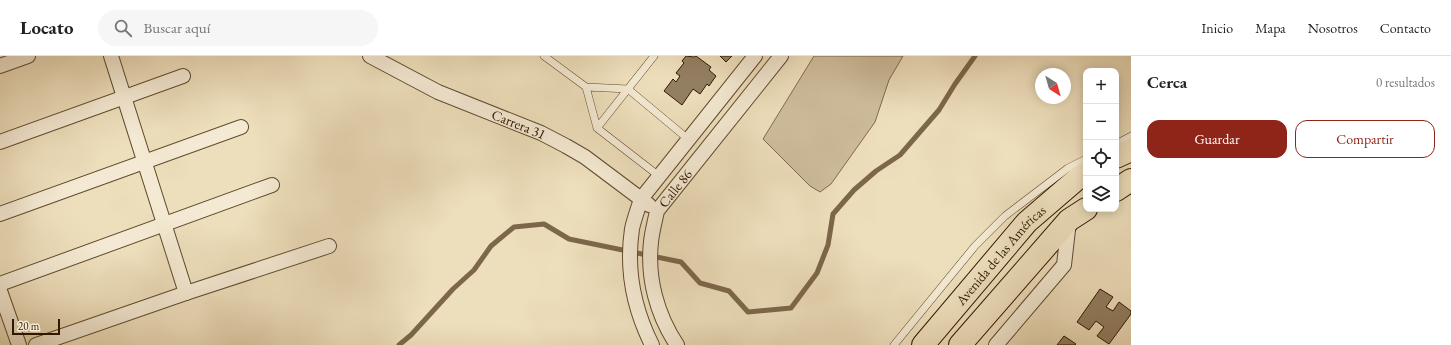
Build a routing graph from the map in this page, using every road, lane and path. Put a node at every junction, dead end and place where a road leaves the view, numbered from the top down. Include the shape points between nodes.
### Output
1 (28, 56) edge
2 (111, 56) edge
3 (370, 56) edge
4 (544, 56) edge
5 (654, 56) edge
6 (756, 56) edge
7 (780, 56) edge
8 (0, 66) edge
9 (183, 76) dead end
10 (586, 88) junction
11 (628, 89) junction
12 (124, 97) junction
13 (241, 127) dead end
14 (597, 128) junction
15 (1131, 136) edge
16 (688, 139) junction
17 (0, 142) edge
18 (1119, 142) edge
19 (1131, 150) edge
20 (703, 152) junction
21 (1119, 156) edge
22 (1083, 160) edge
23 (144, 161) junction
24 (1083, 175) edge
25 (659, 176) junction
26 (1131, 180) edge
27 (272, 185) dead end
28 (1119, 188) edge
29 (675, 189) junction
30 (641, 199) junction
31 (657, 211) junction
32 (0, 214) edge
33 (1078, 214) edge
34 (164, 224) junction
35 (329, 246) dead end
36 (0, 284) edge
37 (0, 291) edge
38 (186, 293) junction
39 (19, 345) edge
40 (36, 345) edge
41 (652, 345) edge
42 (677, 345) edge
43 (894, 345) edge
44 (923, 345) edge
45 (960, 345) edge
46 (996, 345) edge

1 - 8 street
2 - 12 street
3 - 30 street, Carrera 31 via 438,92 541,133 566,146 586,157
4 - 10 lane
5 - 11 lane
6 - 16 street, Calle 86
7 - 20 street, Calle 86
9 - 12 street
10 - 11 lane
10 - 14 lane
11 - 14 lane
11 - 16 lane
12 - 17 street
12 - 23 street
13 - 23 street
14 - 25 lane
15 - 18 lane
16 - 20 street
16 - 25 street, Calle 86
19 - 21 main road
20 - 29 street, Calle 86
22 - 43 lane via 1068,168 1005,216 975,246
23 - 32 street
23 - 34 street
24 - 44 main road, Avenida de las Américas via 1027,222
25 - 29 street
25 - 30 street, Calle 86
26 - 28 main road
27 - 34 street
29 - 31 street, Calle 86
30 - 31 street, Carrera 31
30 - 41 street, Calle 86 via 632,227 630,274 637,311
31 - 42 street, Calle 86 via 651,241 650,272 656,302
33 - 45 main road, Avenida de las Américas
33 - 46 street via 1064,265
34 - 36 street
34 - 38 street
35 - 38 street
37 - 39 street
38 - 40 street

